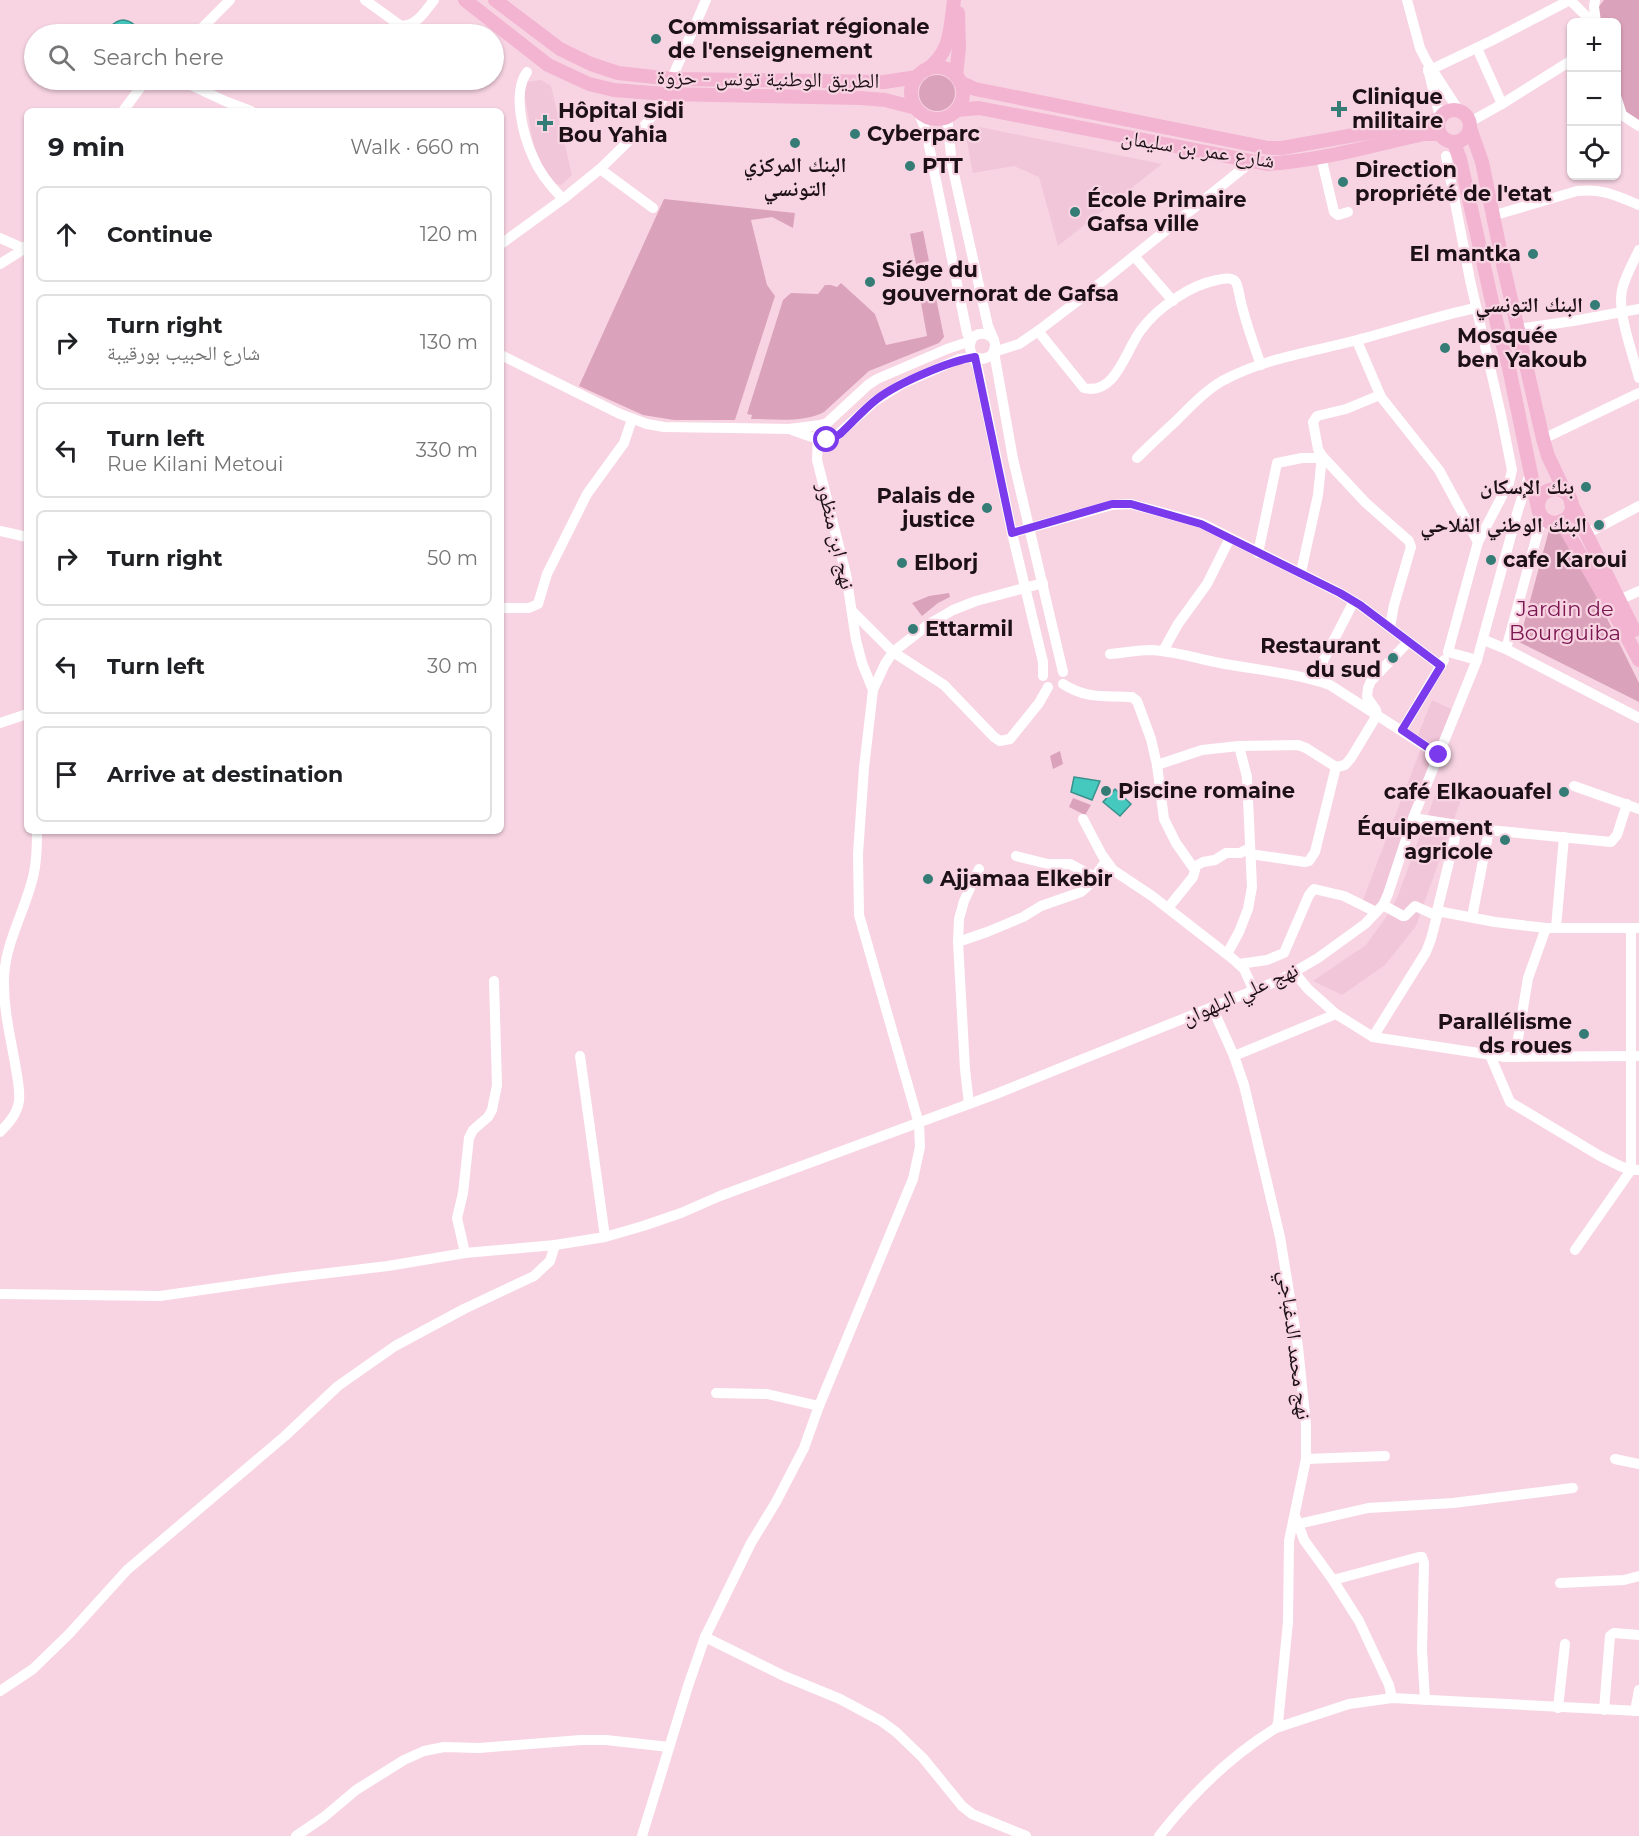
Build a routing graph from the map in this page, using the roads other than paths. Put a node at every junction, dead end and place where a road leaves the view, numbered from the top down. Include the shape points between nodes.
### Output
1 (230, 0) edge
2 (364, 0) edge
3 (434, 0) edge
4 (465, 0) edge
5 (495, 0) edge
6 (706, 0) edge
7 (956, 0) edge
8 (1407, 0) edge
9 (1570, 0) edge
10 (1595, 0) edge
11 (1589, 18) edge
12 (1595, 18) edge
13 (206, 24) edge
14 (398, 24) edge
15 (412, 24) edge
16 (496, 24) edge
17 (504, 31) edge
18 (1476, 48) junction
19 (1567, 63) edge
20 (1429, 67) junction
21 (527, 72) dead end
22 (919, 75) junction
23 (672, 79) junction
24 (958, 79) junction
25 (139, 90) edge
26 (201, 90) edge
27 (665, 94) junction
28 (1502, 104) junction
29 (125, 108) edge
30 (243, 108) edge
31 (917, 109) junction
32 (1459, 111) junction
33 (1621, 111) edge
34 (952, 114) junction
35 (1439, 124) junction
36 (1470, 125) junction
37 (1639, 126) edge
38 (1454, 143) junction
39 (1446, 156) dead end
40 (1321, 157) junction
41 (1251, 162) junction
42 (600, 169) junction
43 (563, 199) junction
44 (1639, 205) edge
45 (653, 208) dead end
46 (1348, 212) dead end
47 (1492, 216) junction
48 (966, 232) junction
49 (948, 236) junction
50 (0, 238) edge
51 (504, 241) edge
52 (24, 247) edge
53 (24, 249) edge
54 (1639, 250) edge
55 (1134, 256) junction
56 (0, 264) edge
57 (978, 284) junction
58 (958, 288) junction
59 (1173, 301) junction
60 (1476, 308) junction
61 (1639, 309) edge
62 (1622, 313) junction
63 (1518, 329) junction
64 (1038, 331) junction
65 (994, 340) junction
66 (970, 341) junction
67 (1357, 341) junction
68 (994, 352) junction
69 (504, 356) edge
70 (975, 357) junction
71 (1261, 365) junction
72 (1639, 378) edge
73 (1639, 393) edge
74 (1380, 395) junction
75 (632, 419) junction
76 (819, 425) junction
77 (789, 429) junction
78 (818, 439) junction
79 (1543, 439) junction
80 (1322, 457) junction
81 (1137, 458) dead end
82 (1530, 473) junction
83 (1568, 498) junction
84 (1639, 506) edge
85 (1540, 513) junction
86 (1561, 521) junction
87 (1030, 529) junction
88 (0, 531) edge
89 (1012, 533) junction
90 (1586, 534) junction
91 (24, 536) edge
92 (1230, 538) junction
93 (1478, 542) junction
94 (1258, 553) junction
95 (1301, 572) junction
96 (1043, 583) junction
97 (1024, 587) junction
98 (1639, 591) edge
99 (1619, 600) junction
100 (1354, 601) junction
101 (504, 608) edge
102 (853, 612) junction
103 (1390, 627) junction
104 (1484, 640) junction
105 (1639, 640) edge
106 (1408, 642) junction
107 (1506, 649) junction
108 (1163, 651) junction
109 (893, 652) junction
110 (1448, 652) junction
111 (1110, 654) dead end
112 (1477, 660) junction
113 (1639, 660) edge
114 (1441, 666) junction
115 (1063, 672) junction
116 (1043, 676) junction
117 (1316, 680) junction
118 (1063, 684) junction
119 (1048, 687) junction
120 (873, 690) junction
121 (24, 715) edge
122 (1377, 715) junction
123 (1639, 718) edge
124 (0, 723) edge
125 (1402, 730) junction
126 (1239, 746) junction
127 (1439, 755) junction
128 (1157, 765) junction
129 (1336, 767) junction
130 (1574, 786) dead end
131 (1627, 804) junction
132 (1639, 809) edge
133 (1413, 818) junction
134 (1083, 819) dead end
135 (1458, 825) junction
136 (1489, 830) junction
137 (37, 834) edge
138 (1563, 837) junction
139 (1250, 851) junction
140 (1016, 856) dead end
141 (1106, 861) junction
142 (1194, 867) junction
143 (979, 869) dead end
144 (1094, 877) junction
145 (1168, 908) junction
146 (1380, 909) junction
147 (1437, 913) junction
148 (1472, 917) junction
149 (1551, 928) junction
150 (1635, 928) edge
151 (958, 942) junction
152 (1227, 954) junction
153 (1239, 964) junction
154 (1294, 972) junction
155 (494, 981) dead end
156 (1253, 989) junction
157 (1212, 1007) junction
158 (1336, 1014) junction
159 (1373, 1038) junction
160 (1490, 1055) junction
161 (580, 1056) dead end
162 (1234, 1056) junction
163 (1635, 1056) edge
164 (1515, 1057) junction
165 (969, 1104) junction
166 (919, 1124) junction
167 (0, 1132) edge
168 (1635, 1170) edge
169 (605, 1237) junction
170 (555, 1245) junction
171 (1575, 1250) dead end
172 (465, 1253) junction
173 (0, 1294) edge
174 (716, 1393) dead end
175 (819, 1407) junction
176 (1384, 1456) dead end
177 (1306, 1459) junction
178 (1615, 1459) dead end
179 (1639, 1464) edge
180 (1573, 1488) dead end
181 (1296, 1519) junction
182 (1639, 1576) edge
183 (1333, 1580) junction
184 (1560, 1583) dead end
185 (1639, 1635) edge
186 (705, 1637) junction
187 (1565, 1644) dead end
188 (1639, 1690) edge
189 (0, 1691) edge
190 (1392, 1698) junction
191 (1425, 1700) junction
192 (1558, 1708) junction
193 (1604, 1710) junction
194 (1637, 1711) edge
195 (1276, 1728) junction
196 (669, 1747) junction
197 (646, 1835) edge
198 (296, 1836) edge
199 (1026, 1836) edge
200 (1159, 1836) edge

1 - 13 street
2 - 14 street
3 - 15 street
4 - 16 main road, الطريق الوطنية تونس - حزوة
5 - 23 main road, الطريق الوطنية تونس - حزوة via 560,49 591,64 618,73
6 - 23 street
7 - 22 main road via 946,47 938,62
7 - 24 main road
8 - 20 street
9 - 11 street
9 - 18 street
10 - 12 street
17 - 27 main road, الطريق الوطنية تونس - حزوة via 548,65 569,76 614,90
18 - 20 street
18 - 28 street
19 - 28 street
20 - 32 street
20 - 35 street
21 - 43 street via 519,88 525,138 534,160
22 - 23 main road, الطريق الوطنية تونس - حزوة via 884,82
22 - 24 main road via 940,68
22 - 31 main road via 912,89
23 - 27 street
24 - 34 main road via 963,96
24 - 35 main road, شارع عمر بن سليمان via 975,89 1268,148
25 - 29 street
26 - 30 street
27 - 31 main road, الطريق الوطنية تونس - حزوة via 860,98
27 - 42 street via 645,125
28 - 36 street
31 - 34 main road via 932,118
31 - 49 street via 926,131
32 - 35 main road via 1450,110
32 - 36 main road
33 - 37 street
34 - 41 main road, شارع عمر بن سليمان via 979,108
34 - 48 street via 952,165
35 - 38 main road via 1444,140
35 - 40 main road, شارع عمر بن سليمان via 1424,134
36 - 38 main road via 1466,137
36 - 47 main road
38 - 82 main road via 1509,368
39 - 60 street
40 - 41 main road, شارع عمر بن سليمان via 1284,163
40 - 46 street via 1334,212
41 - 55 street
42 - 43 street
42 - 45 street
43 - 51 street
44 - 47 street via 1590,189
47 - 63 main road
48 - 49 street
48 - 57 street
49 - 58 street
50 - 52 street
53 - 56 street
54 - 62 street via 1622,289
55 - 59 street
55 - 64 street
57 - 58 street
57 - 65 street
58 - 66 street
59 - 64 street via 1142,329 1119,370 1095,389 1084,388
59 - 71 street via 1207,282 1235,281
60 - 67 street
60 - 93 street via 1512,470
61 - 62 street
62 - 63 street
62 - 72 street
63 - 79 main road
64 - 68 street via 1019,344
65 - 66 street via 980,334
65 - 68 street
66 - 70 street
66 - 76 street via 877,379 827,423
67 - 71 street
67 - 74 street
68 - 70 street via 987,358
68 - 87 street
69 - 75 street
70 - 78 street via 959,359 902,384 875,401 834,438
70 - 89 street
71 - 81 street via 1207,391
73 - 79 street
74 - 80 street via 1314,418
74 - 93 street via 1438,470
75 - 77 street via 682,428
75 - 101 street via 624,444 587,494 547,574 538,604 530,609
76 - 77 street
76 - 78 street, نهج ابن منظور
77 - 78 street
78 - 102 street, نهج ابن منظور via 818,460
79 - 83 main road
80 - 94 street via 1277,463
80 - 95 street
80 - 103 street via 1409,541 1411,547
82 - 85 main road
82 - 104 street, نهج علي البلهوان
83 - 85 main road via 1556,489 1546,491 1540,498
83 - 86 main road via 1569,514
83 - 90 main road
84 - 90 street
85 - 86 main road via 1549,522
85 - 107 street
86 - 113 main road
87 - 89 street
87 - 92 street via 1112,504 1131,504 1201,524
87 - 96 street
88 - 91 street
89 - 97 street
90 - 99 main road
92 - 94 street
92 - 108 street via 1207,584
93 - 110 street
94 - 95 street
95 - 100 street
96 - 97 street
96 - 115 street
97 - 109 street via 953,610
97 - 116 street
98 - 99 street
99 - 105 main road
100 - 103 street
100 - 117 street
102 - 109 street, نهج ابن منظور
102 - 120 street, نهج ابن منظور via 856,640
103 - 106 street
104 - 107 street
104 - 112 street, نهج علي البلهوان
106 - 114 street
106 - 122 street via 1368,688 1367,697
107 - 123 street
108 - 111 street
108 - 117 street
109 - 119 street, نهج ابن منظور via 944,685 1000,741 1010,739
109 - 120 street
110 - 112 street
110 - 114 street
112 - 127 street, نهج علي البلهوان
114 - 125 street
115 - 116 street via 1050,668
115 - 118 street
116 - 119 street
117 - 122 street
118 - 119 street
118 - 128 street via 1076,693 1132,697 1137,701
120 - 166 street via 858,854 859,915
121 - 124 street
122 - 125 street
122 - 129 street via 1351,758
125 - 127 street
126 - 128 street via 1202,750
126 - 129 street via 1298,745
126 - 139 street via 1247,777
127 - 133 street, نهج علي البلهوان
128 - 142 street via 1164,819
129 - 139 street via 1315,852 1309,861
130 - 131 street
131 - 132 street
131 - 138 street via 1613,841
133 - 135 street
133 - 146 street, نهج علي البلهوان
134 - 141 street
135 - 136 street
135 - 147 street
136 - 138 street
136 - 148 street
137 - 167 street via 33,878 4,977 19,1102
138 - 149 street
139 - 142 street via 1226,853
139 - 152 street via 1252,887 1248,909
140 - 144 street via 1048,864 1070,864
141 - 144 street
141 - 145 street
142 - 145 street via 1193,878
143 - 151 street via 960,910
144 - 151 street via 1081,892
145 - 152 street
146 - 147 street via 1402,916 1415,906
146 - 153 street via 1314,890 1284,953
146 - 154 street, نهج علي البلهوان via 1353,933
147 - 148 street
147 - 159 street via 1426,952
148 - 149 street
149 - 150 street
149 - 164 street via 1528,978
150 - 163 street
151 - 165 street
152 - 153 street
153 - 156 street
154 - 156 street, نهج علي البلهوان
154 - 158 street
155 - 172 street via 497,1085 492,1110 469,1138 457,1218
156 - 157 street, نهج علي البلهوان
157 - 162 street, نهج محمد الدغباجي
157 - 165 street, نهج علي البلهوان
158 - 159 street
158 - 162 street
159 - 160 street
160 - 164 street
160 - 168 street via 1510,1102 1600,1156
161 - 169 street
162 - 177 street, نهج محمد الدغباجي via 1252,1114 1284,1257 1298,1347
163 - 164 street
163 - 168 street
165 - 166 street, نهج علي البلهوان
166 - 169 street, نهج علي البلهوان via 681,1213
166 - 175 street via 920,1147 913,1179
168 - 171 street
169 - 170 street, نهج علي البلهوان
170 - 172 street, نهج علي البلهوان
170 - 189 street via 550,1261 534,1276 395,1346 338,1386 127,1570 33,1670
172 - 173 street, نهج علي البلهوان via 160,1296
174 - 175 street via 767,1394
175 - 186 street via 804,1448
176 - 177 street
177 - 181 street, نهج محمد الدغباجي
178 - 179 street
180 - 181 street
181 - 183 street via 1304,1540
181 - 195 street, نهج محمد الدغباجي via 1289,1541 1288,1622
182 - 184 street
183 - 190 street via 1359,1621
183 - 191 street via 1422,1557
185 - 193 street via 1610,1634
186 - 196 street
186 - 199 street via 881,1721 923,1758 972,1814
187 - 192 street
188 - 194 street
190 - 191 street
190 - 195 street via 1349,1704
191 - 192 street
192 - 193 street
193 - 194 street
195 - 200 street via 1210,1778
196 - 197 street
196 - 198 street via 581,1740 424,1751 356,1790

